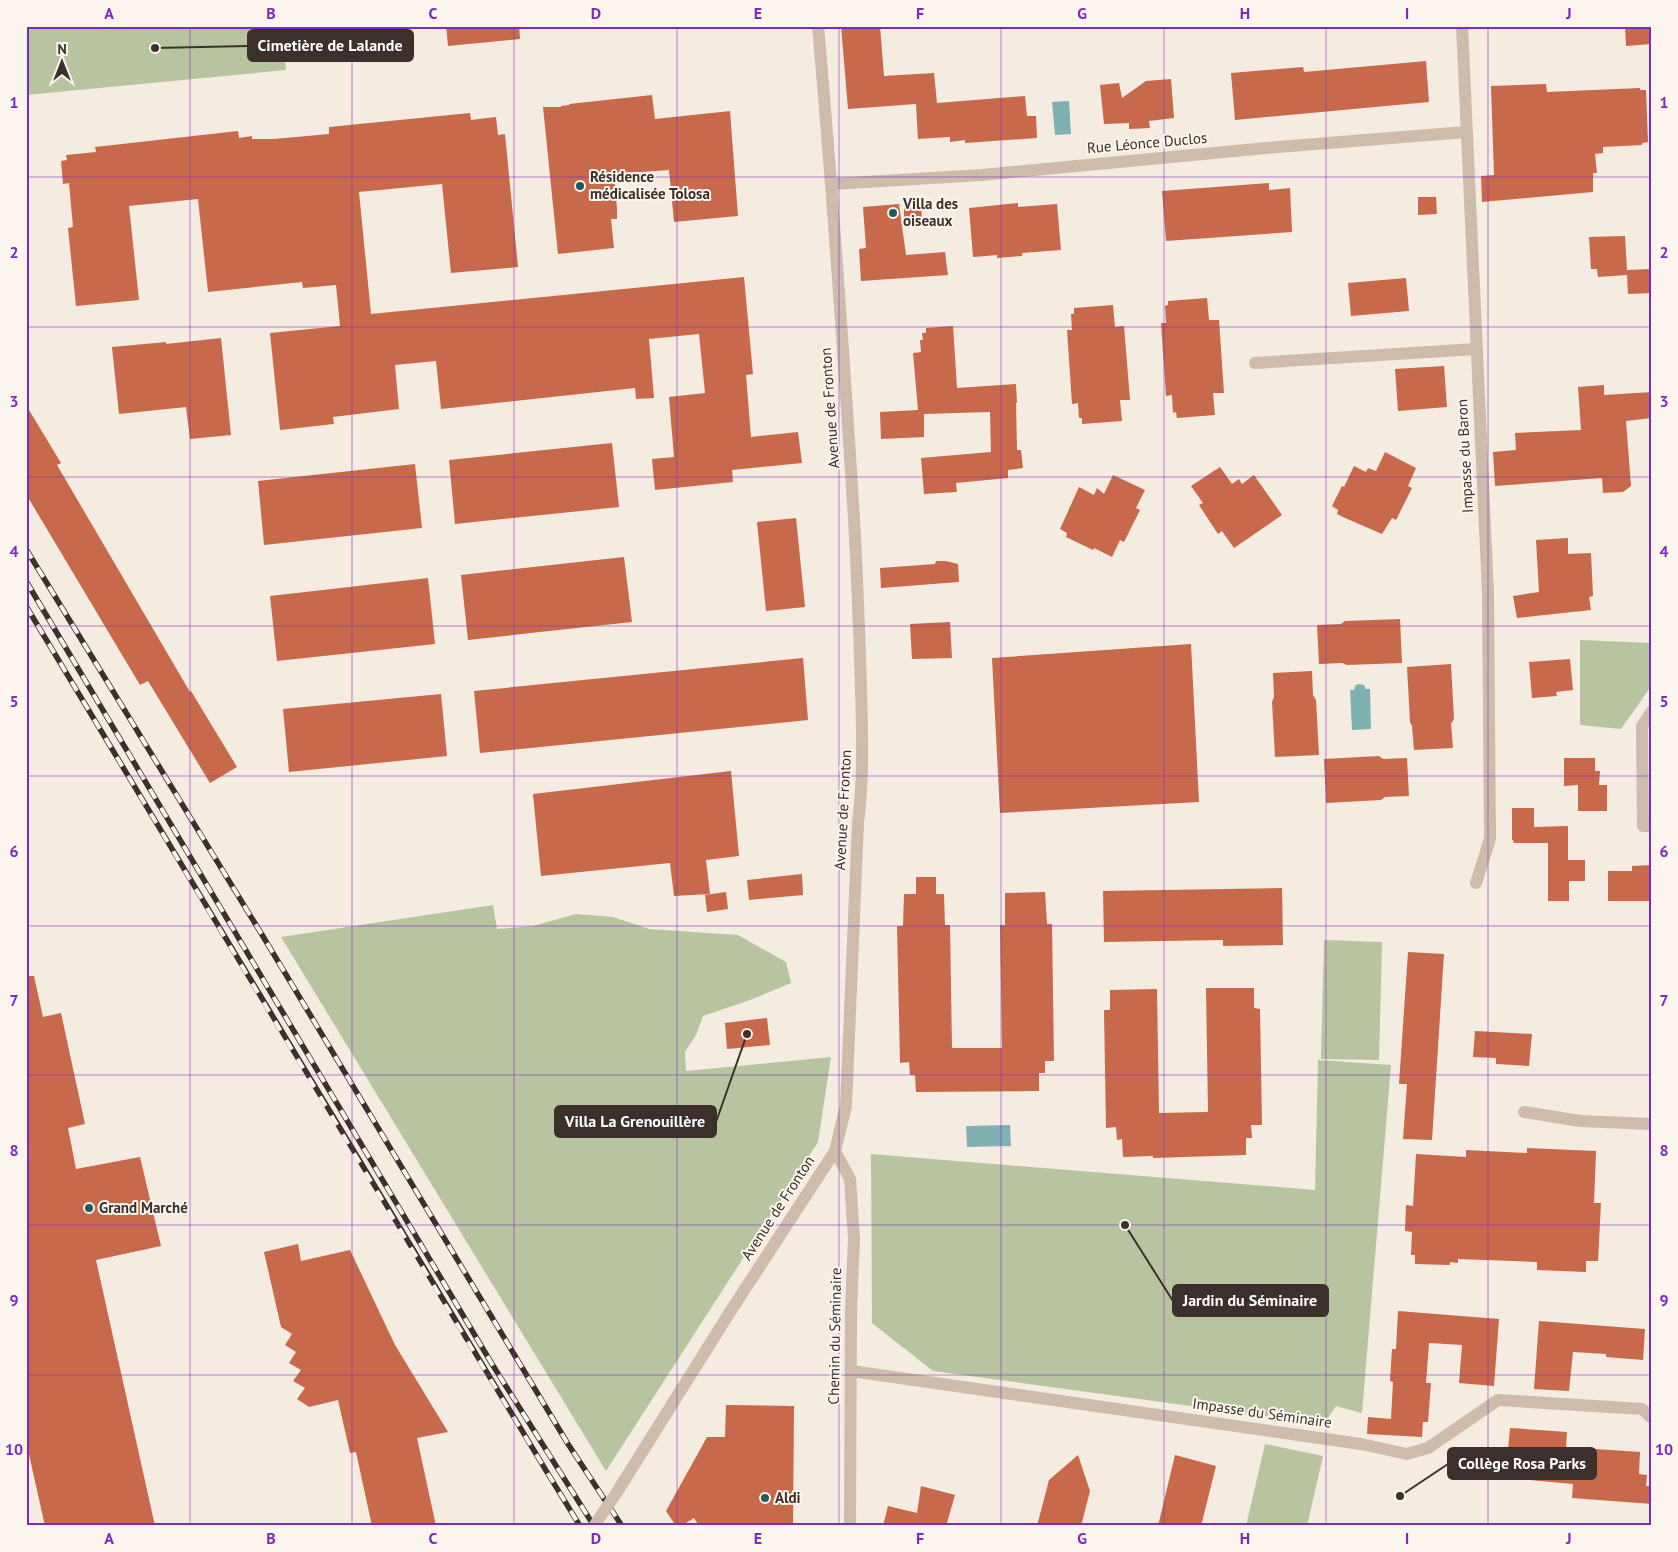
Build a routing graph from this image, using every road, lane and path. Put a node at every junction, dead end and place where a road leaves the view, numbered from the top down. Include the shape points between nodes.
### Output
1 (818, 26) edge
2 (1462, 26) edge
3 (1466, 132) junction
4 (831, 184) junction
5 (1476, 349) junction
6 (1255, 363) dead end
7 (1652, 711) edge
8 (1652, 826) edge
9 (1476, 883) dead end
10 (1524, 1112) dead end
11 (1652, 1124) edge
12 (835, 1152) junction
13 (851, 1371) junction
14 (1652, 1418) edge
15 (594, 1526) edge
16 (850, 1526) edge

1 - 4 street, Avenue de Fronton
2 - 3 street, Impasse du Baron
3 - 4 street, Rue Léonce Duclos via 982,175
3 - 5 street, Impasse du Baron
4 - 12 street, Avenue de Fronton via 855,538 863,736 846,1106
5 - 6 street
5 - 9 street, Impasse du Baron via 1488,593 1490,838
7 - 8 street via 1642,726 1643,826
10 - 11 street via 1580,1121
12 - 13 street, Chemin du Séminaire via 850,1179 854,1239
12 - 15 street, Avenue de Fronton, bridge
13 - 14 street, Impasse du Séminaire via 1361,1444 1406,1454 1428,1448 1498,1400 1642,1409
13 - 16 street, Chemin du Séminaire

